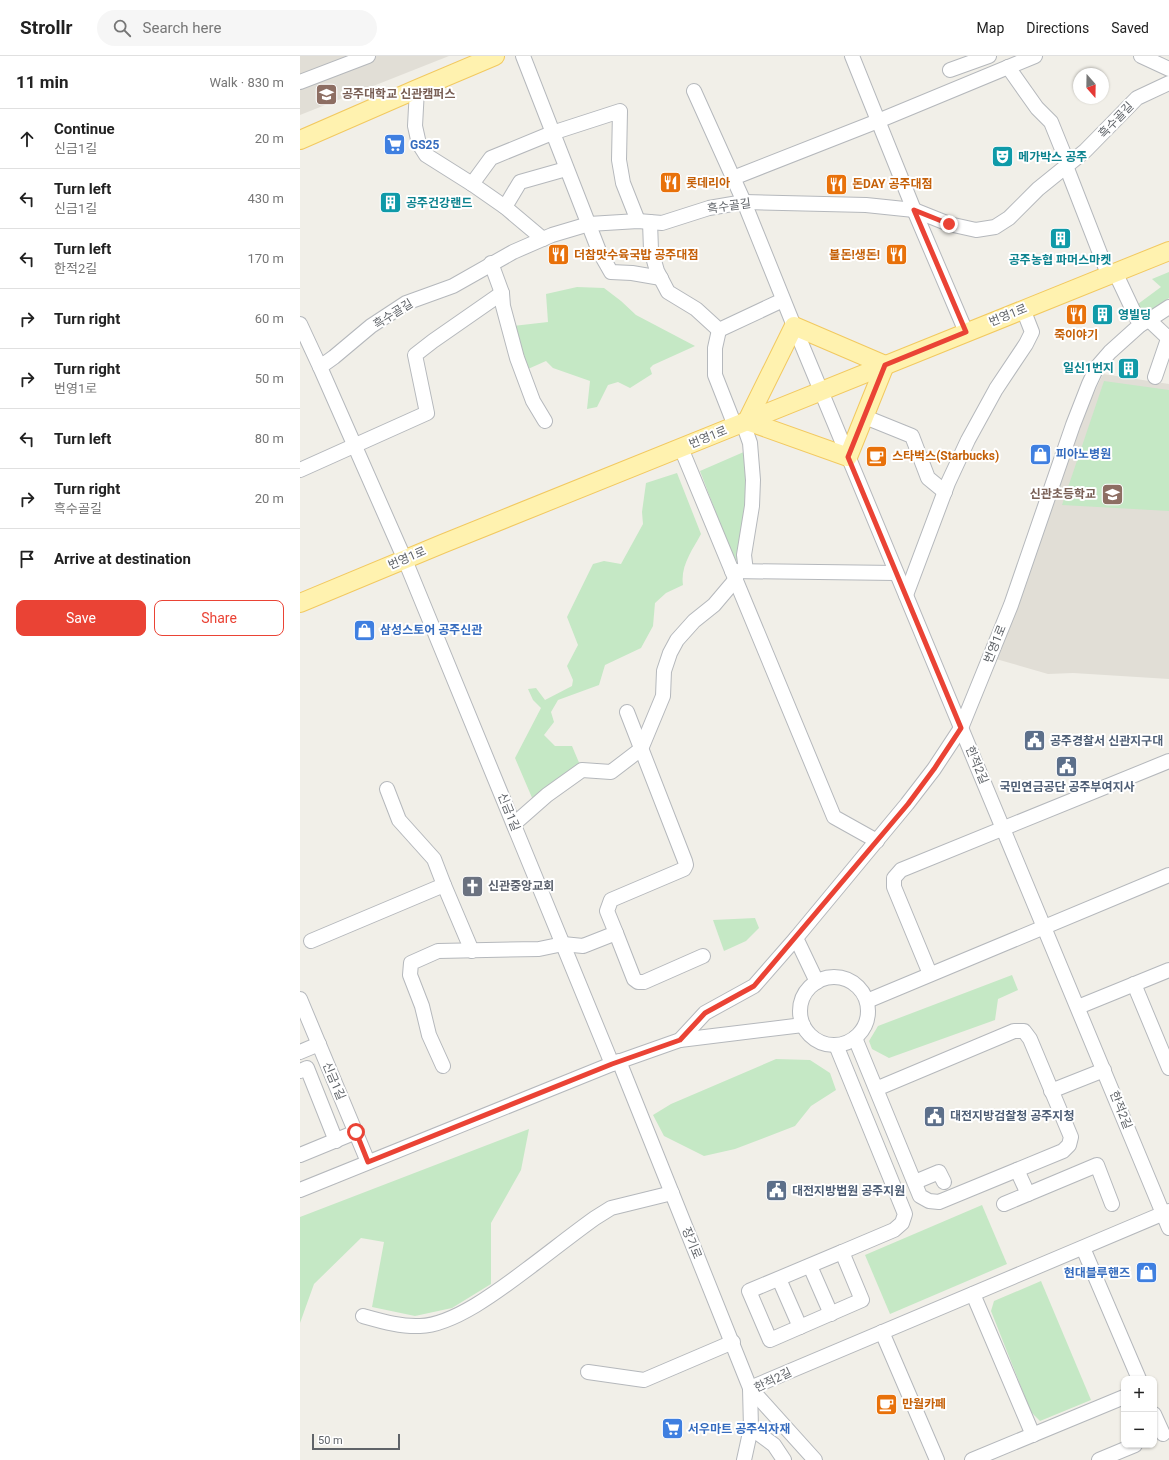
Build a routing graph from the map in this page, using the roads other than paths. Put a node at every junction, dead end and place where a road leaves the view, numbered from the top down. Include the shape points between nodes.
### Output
1 (368, 56) edge
2 (495, 56) edge
3 (523, 56) edge
4 (852, 56) edge
5 (989, 56) edge
6 (1035, 56) edge
7 (1141, 56) edge
8 (1167, 56) edge
9 (1169, 61) edge
10 (1008, 67) junction
11 (1169, 69) edge
12 (950, 70) dead end
13 (300, 82) edge
14 (1169, 83) edge
15 (417, 88) junction
16 (694, 91) dead end
17 (878, 121) junction
18 (552, 133) junction
19 (300, 140) edge
20 (1067, 165) junction
21 (566, 169) junction
22 (733, 178) junction
23 (472, 184) junction
24 (744, 202) junction
25 (505, 207) junction
26 (914, 210) junction
27 (644, 221) junction
28 (589, 224) junction
29 (544, 239) junction
30 (1169, 250) edge
31 (491, 263) junction
32 (1112, 273) junction
33 (661, 278) junction
34 (502, 293) junction
35 (783, 300) junction
36 (1169, 307) edge
37 (1023, 309) junction
38 (1144, 323) junction
39 (300, 324) edge
40 (794, 326) junction
41 (719, 330) junction
42 (966, 332) junction
43 (1169, 337) edge
44 (885, 365) junction
45 (320, 367) junction
46 (1155, 377) dead end
47 (821, 391) junction
48 (865, 417) junction
49 (545, 421) dead end
50 (742, 423) junction
51 (354, 447) junction
52 (681, 448) junction
53 (848, 457) junction
54 (300, 470) edge
55 (944, 492) junction
56 (405, 560) junction
57 (896, 573) junction
58 (738, 574) junction
59 (906, 595) junction
60 (300, 603) edge
61 (626, 712) dead end
62 (961, 728) junction
63 (641, 750) junction
64 (1169, 761) edge
65 (387, 789) dead end
66 (514, 824) junction
67 (1003, 828) junction
68 (877, 841) junction
69 (1169, 875) edge
70 (444, 885) junction
71 (1044, 927) junction
72 (616, 933) junction
73 (796, 938) junction
74 (311, 941) dead end
75 (563, 944) junction
76 (472, 951) junction
77 (703, 956) dead end
78 (1169, 970) edge
79 (930, 974) junction
80 (817, 982) junction
81 (1134, 984) junction
82 (300, 999) edge
83 (867, 1001) junction
84 (1078, 1006) junction
85 (803, 1024) junction
86 (855, 1038) junction
87 (680, 1040) junction
88 (319, 1044) junction
89 (836, 1045) junction
90 (1166, 1051) edge
91 (300, 1052) edge
92 (615, 1063) junction
93 (444, 1066) dead end
94 (1169, 1068) edge
95 (1104, 1070) junction
96 (300, 1071) edge
97 (876, 1089) junction
98 (1051, 1091) junction
99 (356, 1132) junction
100 (336, 1141) junction
101 (300, 1156) edge
102 (368, 1162) junction
103 (1017, 1170) junction
104 (915, 1182) junction
105 (944, 1182) dead end
106 (300, 1190) edge
107 (672, 1193) junction
108 (1028, 1194) junction
109 (1004, 1204) dead end
110 (1112, 1204) dead end
111 (1166, 1213) edge
112 (1169, 1228) edge
113 (1083, 1248) junction
114 (842, 1252) junction
115 (810, 1266) junction
116 (779, 1279) junction
117 (973, 1294) junction
118 (831, 1314) junction
119 (363, 1316) dead end
120 (800, 1327) junction
121 (882, 1332) junction
122 (732, 1342) junction
123 (588, 1372) dead end
124 (1138, 1376) edge
125 (750, 1388) junction
126 (1121, 1399) edge
127 (1157, 1422) edge
128 (751, 1428) junction
129 (1162, 1434) edge
130 (1033, 1435) junction
131 (1128, 1448) edge
132 (744, 1460) edge
133 (784, 1460) edge
134 (815, 1460) edge
135 (936, 1460) edge
136 (972, 1460) edge
137 (1099, 1460) edge

1 - 13 street
2 - 15 main road
3 - 18 street
4 - 17 street
5 - 12 street
6 - 10 street
7 - 11 street
8 - 9 street
10 - 17 street
10 - 20 street via 1037,108 1051,122
14 - 20 street, 흑수골길 via 1137,98 1085,151
15 - 19 main road
15 - 23 street via 414,126 419,144 426,154
16 - 22 street, 한적2길
17 - 22 street
17 - 26 street
18 - 21 street
18 - 23 street via 491,158
18 - 27 street via 620,111 619,160 623,183
20 - 26 street, 흑수골길 via 1009,218 995,227 976,230 949,224
20 - 32 street
21 - 25 street via 520,182
21 - 28 street
22 - 24 street, 한적2길
23 - 25 street
24 - 26 street, 흑수골길 via 866,205
24 - 27 street, 흑수골길 via 709,208 662,223
24 - 35 street, 한적2길
25 - 29 street
26 - 42 street
27 - 28 street, 흑수골길
27 - 33 street
28 - 29 street, 흑수골길
28 - 33 street via 599,251 611,272
29 - 31 street, 흑수골길
30 - 32 main road, 번영1로
31 - 34 street
31 - 45 street, 흑수골길 via 453,286 406,303 371,326
32 - 37 main road, 번영1로
32 - 38 street
33 - 41 street via 668,292 696,309
34 - 49 street via 517,358 533,401
34 - 51 street via 415,355 427,413
35 - 40 street, 한적2길
35 - 41 street
36 - 38 street, 번영1로
37 - 42 main road, 번영1로
37 - 55 street via 1032,332 996,389 968,440
38 - 43 street
38 - 62 street, 번영1로 via 1110,352 1097,367 1089,384 1011,605
39 - 45 street
40 - 44 main road
40 - 47 street, 한적2길
40 - 50 main road
41 - 50 street via 715,348 715,375
42 - 44 main road, 번영1로
43 - 46 street
44 - 47 main road, 번영1로
44 - 48 main road
45 - 51 street, 신금1길
47 - 50 main road, 번영1로
47 - 53 street, 한적2길
48 - 53 main road
48 - 55 street via 912,436 928,478
50 - 52 main road, 번영1로
50 - 53 main road
50 - 58 street via 750,443 753,480 752,506 744,555
51 - 54 street
51 - 56 street, 신금1길
52 - 56 main road, 번영1로
52 - 58 street
53 - 57 street, 한적2길
55 - 59 street
56 - 60 main road, 번영1로
56 - 66 street, 신금1길
57 - 58 street
57 - 59 street, 한적2길
58 - 63 street via 714,605 694,621 677,640 664,671 663,696
58 - 68 street via 777,679 834,817
59 - 62 street, 한적2길
61 - 63 street
62 - 67 street, 한적2길
62 - 68 street via 934,769
63 - 66 street via 611,772 582,770 547,795
63 - 72 street via 686,865 681,871 611,900 607,911
64 - 67 street
65 - 70 street via 400,820 434,859
66 - 75 street, 신금1길
67 - 71 street, 한적2길
67 - 79 street via 901,870 894,878 894,887
68 - 73 street
69 - 71 street
70 - 74 street
70 - 76 street
71 - 79 street
71 - 84 street, 한적2길
72 - 75 street via 584,946
72 - 77 street via 634,979 638,982 644,982
73 - 80 street
73 - 87 street via 754,986 705,1013
75 - 76 street via 539,949
75 - 92 street, 신금1길
76 - 93 street via 438,952 411,963 410,974 429,1035
78 - 81 street
79 - 83 street
80 - 83 street via 833,976 844,978 862,991
80 - 85 street via 805,992 801,1003 800,1014
81 - 84 street
81 - 90 street
82 - 88 street, 신금1길
83 - 86 street via 866,1021
84 - 95 street, 한적2길
85 - 87 street
85 - 89 street via 816,1040
86 - 89 street
86 - 97 street
87 - 92 street
88 - 91 street
88 - 99 street, 신금1길
89 - 114 street via 904,1214 902,1223 894,1230
90 - 94 street
92 - 102 street
92 - 107 street, 장기로
95 - 98 street
95 - 111 street, 한적2길
96 - 100 street via 307,1068
97 - 98 street via 1014,1031 1024,1031 1030,1038
97 - 104 street
98 - 103 street via 1071,1137 1069,1145 1063,1151
99 - 100 street
99 - 102 street, 신금1길
100 - 101 street
102 - 106 street
103 - 104 street via 940,1202 929,1201 920,1196
103 - 108 street
104 - 105 street via 939,1172
107 - 119 street via 611,1208 493,1295 440,1322 403,1326
107 - 122 street, 장기로
108 - 109 street
108 - 110 street via 1097,1166
111 - 112 street, 한적2길
111 - 113 street, 한적2길
113 - 117 street, 한적2길
113 - 124 street
114 - 115 street
114 - 118 street via 862,1300
115 - 116 street
115 - 118 street
116 - 120 street
116 - 120 street via 749,1292 770,1340
117 - 121 street, 한적2길
117 - 130 street
118 - 120 street
121 - 125 street, 한적2길
121 - 135 street
122 - 123 street via 644,1380
122 - 125 street, 장기로
125 - 128 street, 장기로
125 - 134 street, 한적2길
126 - 130 street
127 - 129 street
128 - 132 street, 장기로
128 - 133 street via 774,1446
130 - 136 street
131 - 137 street

